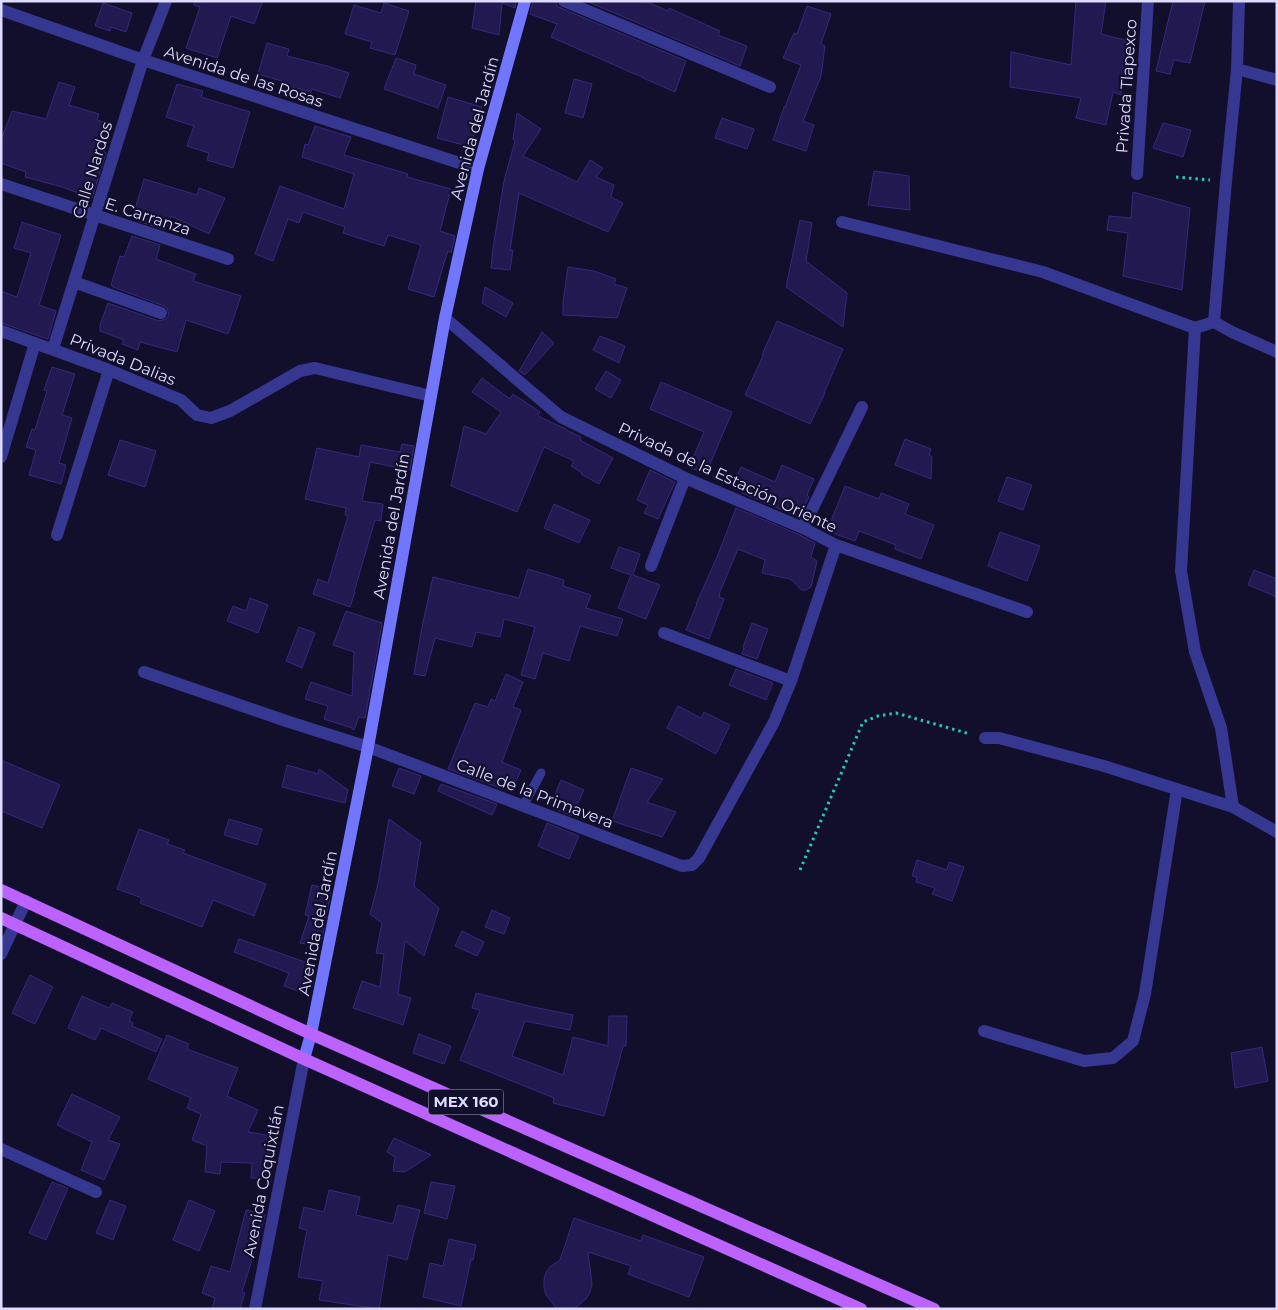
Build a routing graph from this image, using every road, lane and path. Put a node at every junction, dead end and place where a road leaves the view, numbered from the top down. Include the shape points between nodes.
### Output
1 (166, 1) edge
2 (525, 1) edge
3 (564, 1) edge
4 (1148, 1) edge
5 (1239, 1) edge
6 (1, 10) edge
7 (143, 60) junction
8 (1237, 69) junction
9 (1277, 80) edge
10 (770, 87) dead end
11 (478, 169) junction
12 (1137, 174) dead end
13 (1176, 177) dead end
14 (1226, 181) junction
15 (1, 184) edge
16 (95, 216) junction
17 (842, 222) dead end
18 (228, 259) dead end
19 (74, 282) junction
20 (161, 313) dead end
21 (445, 318) junction
22 (1214, 322) junction
23 (1195, 328) junction
24 (1, 331) edge
25 (35, 343) junction
26 (53, 349) junction
27 (1277, 352) edge
28 (109, 370) junction
29 (431, 396) junction
30 (862, 407) dead end
31 (1, 457) edge
32 (685, 478) junction
33 (803, 528) junction
34 (57, 535) dead end
35 (836, 545) junction
36 (651, 566) dead end
37 (1027, 612) dead end
38 (664, 633) dead end
39 (144, 672) dead end
40 (791, 681) junction
41 (985, 738) joint
42 (368, 747) junction
43 (541, 773) dead end
44 (1177, 789) junction
45 (523, 806) junction
46 (1233, 807) junction
47 (1277, 832) edge
48 (800, 870) dead end
49 (1, 890) edge
50 (26, 902) junction
51 (1, 918) edge
52 (16, 924) junction
53 (1, 954) edge
54 (984, 1031) dead end
55 (312, 1034) junction
56 (304, 1059) junction
57 (1, 1150) edge
58 (96, 1192) dead end
59 (255, 1309) edge
60 (861, 1309) edge
61 (934, 1309) edge

1 - 7 street, Calle Nardos
2 - 11 main road, Avenida del Jardín
3 - 10 street
4 - 12 street, Privada Tlapexco
5 - 8 street
6 - 7 street, Avenida de las Rosas
7 - 11 street, Avenida de las Rosas
7 - 16 street, Calle Nardos
8 - 9 street
8 - 14 street
11 - 21 main road, Avenida del Jardín
13 - 14 path
14 - 22 street
15 - 16 street, E. Carranza
16 - 18 street, E. Carranza
16 - 19 street, Calle Nardos
17 - 23 street via 1043,272
19 - 20 street
19 - 26 street, Calle Nardos
21 - 29 main road, Avenida del Jardín
21 - 32 street, Privada de la Estación Oriente via 561,417
22 - 23 street
22 - 27 street
23 - 46 street via 1181,571 1195,652 1221,728
24 - 25 street, Privada Dalias
25 - 26 street, Privada Dalias
25 - 31 street
26 - 28 street, Privada Dalias
28 - 29 street, Privada Dalias via 181,400 197,415 211,418 230,411 300,371 316,368
28 - 34 street
29 - 42 main road, Avenida del Jardín
30 - 33 street
32 - 33 street, Privada de la Estación Oriente
32 - 36 street
33 - 35 street, Privada de la Estación Oriente
35 - 37 street, Privada de la Estación Oriente
35 - 40 street
38 - 40 street
39 - 42 street, Calle de la Primavera
40 - 45 street, Calle de la Primavera via 774,722 699,858 692,865 682,866
41 - 44 street via 999,738
41 - 48 path via 896,713 863,722
42 - 45 street, Calle de la Primavera
42 - 55 main road, Avenida del Jardín
43 - 45 lane
44 - 46 street
44 - 54 street via 1145,994 1133,1041 1113,1058 1084,1061
46 - 47 street
49 - 50 main road, MEX 160
50 - 52 street
50 - 55 main road, MEX 160
51 - 52 main road, MEX 160
52 - 53 street
52 - 56 main road, MEX 160
55 - 56 main road, Avenida del Jardín
55 - 61 main road, MEX 160
56 - 59 street, Avenida Coquixtlán
56 - 60 main road, MEX 160
57 - 58 street

